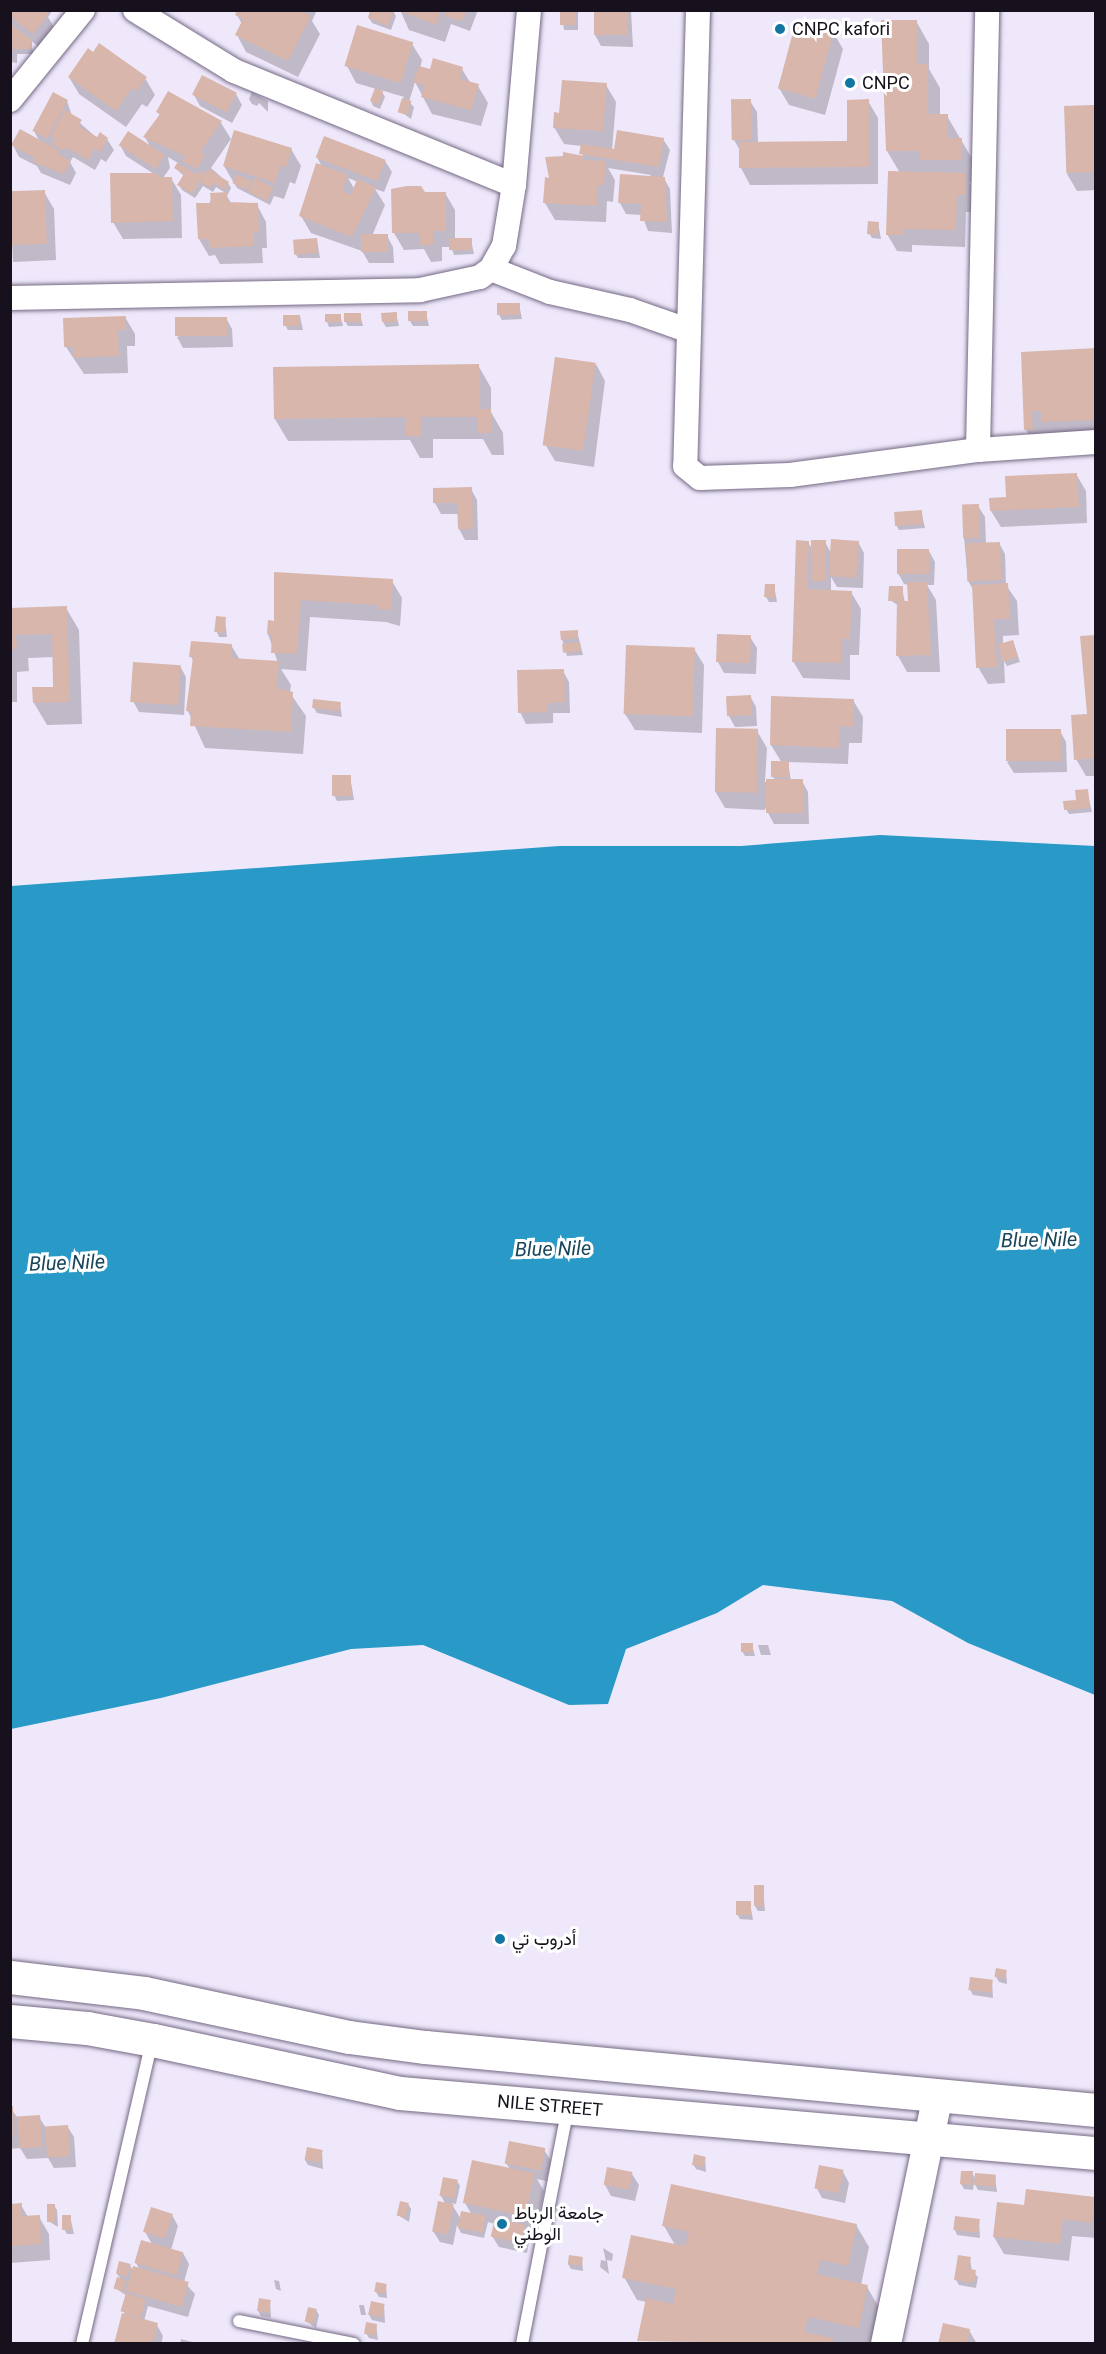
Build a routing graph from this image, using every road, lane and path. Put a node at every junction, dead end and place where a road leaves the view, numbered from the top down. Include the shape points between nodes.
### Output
1 (83, 10) edge
2 (135, 10) edge
3 (529, 10) edge
4 (698, 10) edge
5 (987, 10) edge
6 (10, 100) edge
7 (514, 184) junction
8 (491, 268) junction
9 (10, 298) edge
10 (687, 330) junction
11 (1095, 442) edge
12 (978, 450) junction
13 (10, 1977) edge
14 (10, 2020) edge
15 (153, 2040) junction
16 (938, 2095) junction
17 (568, 2107) junction
18 (1095, 2110) edge
19 (929, 2139) junction
20 (1095, 2153) edge
21 (239, 2321) dead end
22 (82, 2343) edge
23 (354, 2343) edge
24 (522, 2343) edge
25 (886, 2343) edge

1 - 6 street
2 - 7 street via 234,71
3 - 7 street
4 - 10 street
5 - 12 street
7 - 8 street via 504,246
8 - 9 street via 461,284 420,290
8 - 10 street via 550,292 630,310
10 - 12 street via 685,466 700,478 790,475
11 - 12 street
13 - 16 main road via 144,1994 349,2037
14 - 15 main road, NILE STREET
15 - 17 main road, NILE STREET via 400,2093
15 - 22 lane
16 - 18 main road
16 - 19 street
17 - 19 main road, NILE STREET
17 - 24 lane
19 - 20 main road, NILE STREET
19 - 25 street
21 - 23 lane

